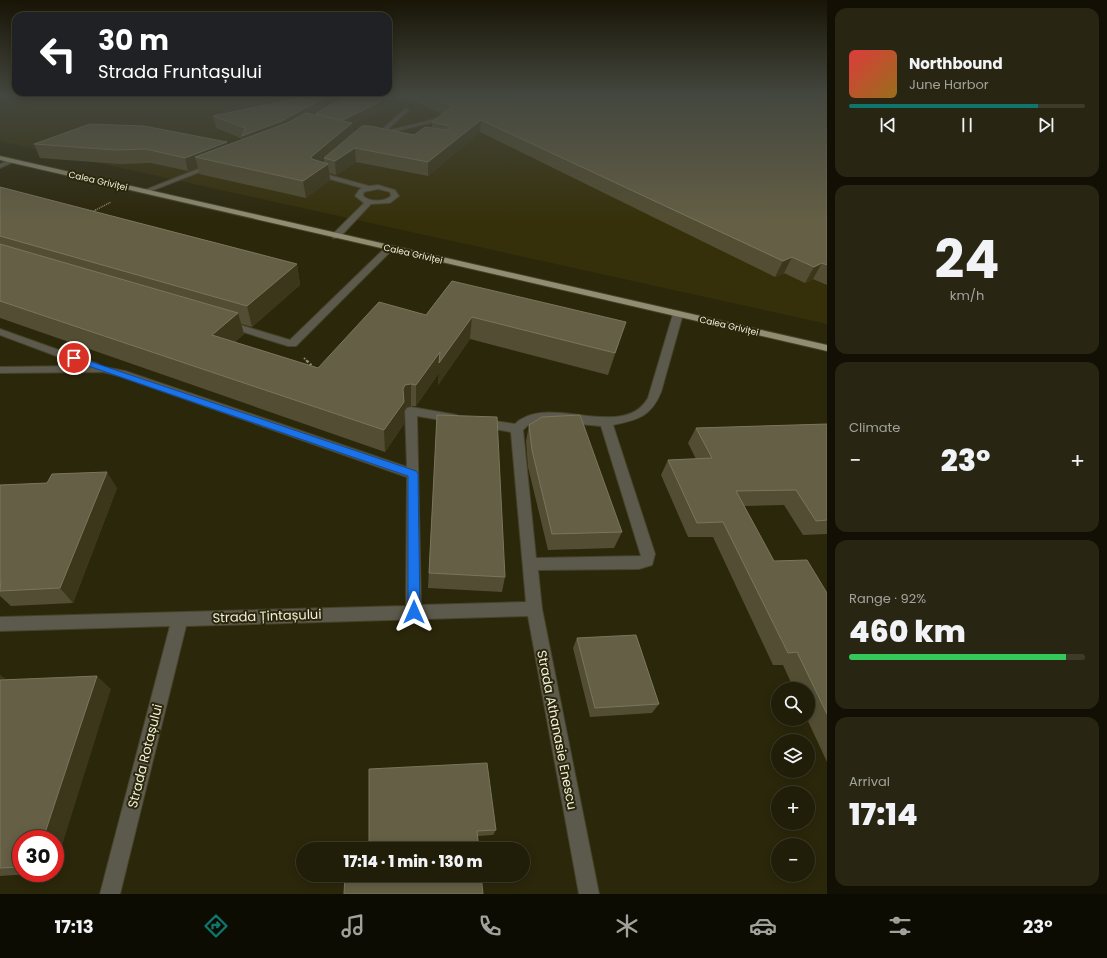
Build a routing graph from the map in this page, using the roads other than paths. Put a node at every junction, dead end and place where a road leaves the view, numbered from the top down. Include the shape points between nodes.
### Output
1 (0, 158) edge
2 (11, 161) junction
3 (223, 161) edge
4 (0, 166) edge
5 (322, 169) edge
6 (369, 188) junction
7 (144, 192) junction
8 (369, 202) junction
9 (336, 236) junction
10 (390, 248) junction
11 (678, 314) junction
12 (218, 321) edge
13 (0, 332) edge
14 (827, 348) edge
15 (103, 369) junction
16 (0, 370) edge
17 (606, 422) junction
18 (517, 429) junction
19 (413, 474) junction
20 (531, 564) junction
21 (534, 609) junction
22 (414, 612) junction
23 (180, 619) junction
24 (0, 624) edge
25 (110, 894) edge
26 (589, 894) edge

1 - 2 main road, Calea Griviței
2 - 4 street
2 - 7 main road, Calea Griviței
3 - 7 street
5 - 6 street via 317,174
6 - 8 street via 359,193 361,199
6 - 8 street via 389,188 395,196 388,200
7 - 9 main road, Calea Griviței
8 - 9 street
9 - 10 main road, Calea Griviței
10 - 11 main road, Calea Griviței
10 - 12 street via 292,344
11 - 14 main road, Calea Griviței
11 - 17 street via 652,402 635,416
13 - 15 street
15 - 16 street
15 - 19 street
17 - 18 street via 538,416 521,423
17 - 20 street via 648,554 647,561
18 - 19 street via 411,411
18 - 20 street, Strada Athanasie Enescu
19 - 22 street
20 - 21 street, Strada Athanasie Enescu
21 - 22 street, Strada Țintașului
21 - 26 street, Strada Athanasie Enescu
22 - 23 street, Strada Țintașului
23 - 24 street, Strada Țintașului
23 - 25 street, Strada Rotașului

